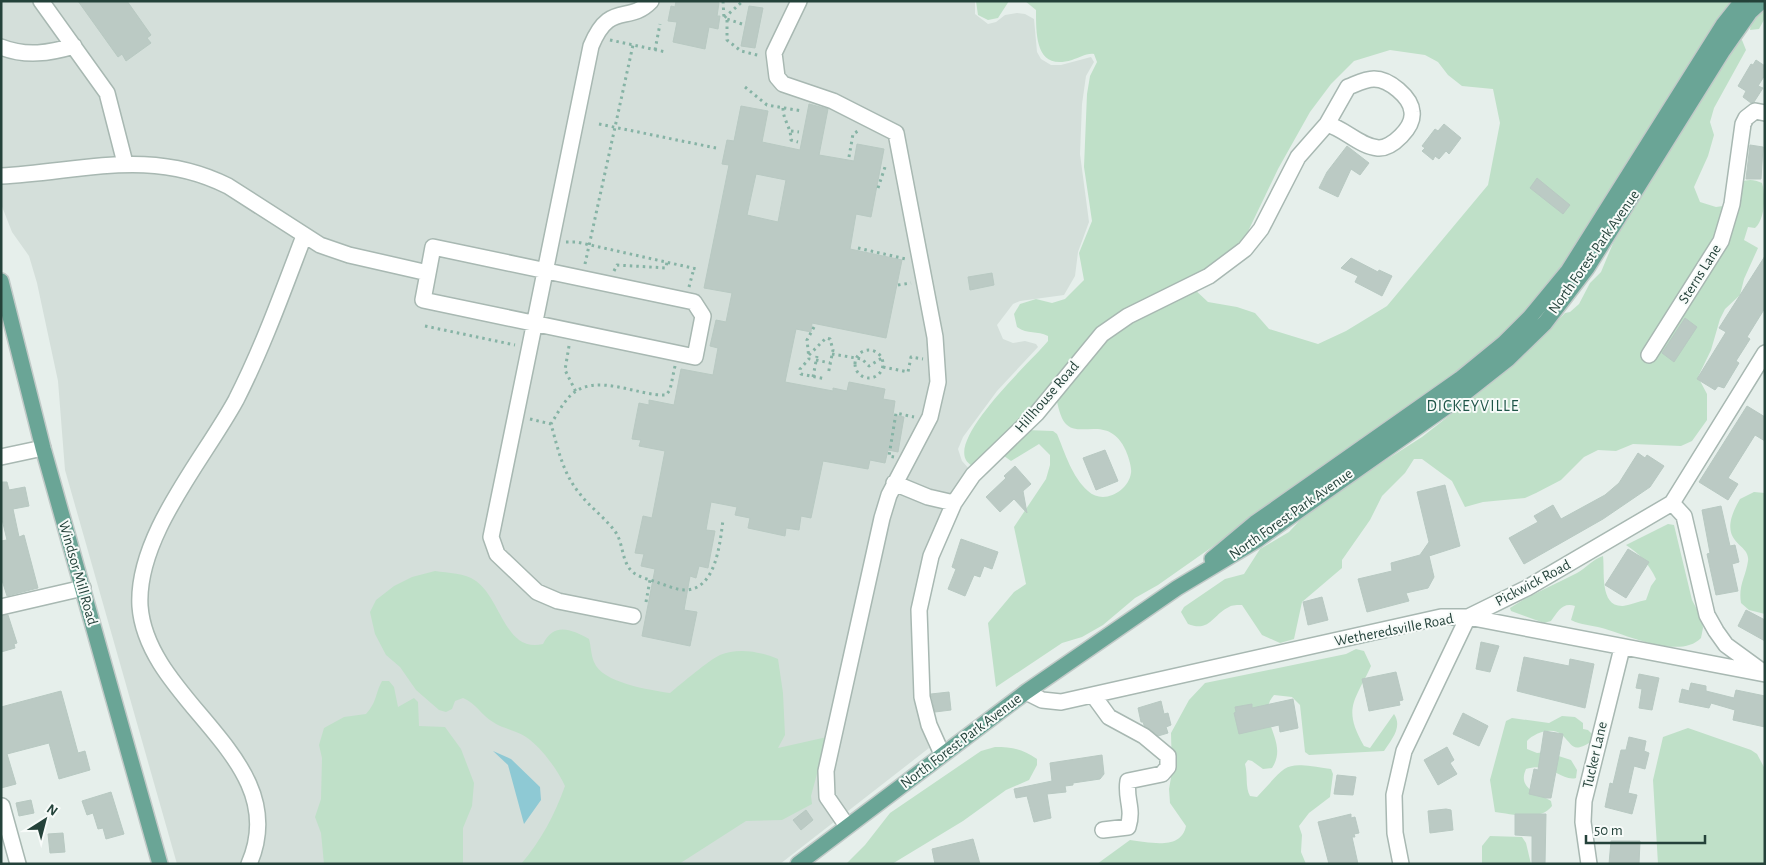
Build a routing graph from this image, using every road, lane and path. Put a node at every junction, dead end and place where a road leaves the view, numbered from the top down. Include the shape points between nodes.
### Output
1 (41, 1) edge
2 (651, 1) edge
3 (723, 1) edge
4 (743, 1) edge
5 (799, 1) edge
6 (1742, 1) edge
7 (1762, 1) edge
8 (726, 19) junction
9 (660, 24) dead end
10 (742, 24) dead end
11 (604, 38) dead end
12 (633, 45) junction
13 (74, 46) junction
14 (1, 47) edge
15 (656, 50) junction
16 (666, 52) dead end
17 (766, 57) dead end
18 (745, 88) dead end
19 (783, 108) junction
20 (802, 111) dead end
21 (1765, 113) edge
22 (599, 124) dead end
23 (1326, 124) junction
24 (615, 128) junction
25 (791, 131) junction
26 (798, 132) dead end
27 (867, 132) dead end
28 (798, 142) dead end
29 (716, 148) dead end
30 (849, 157) dead end
31 (125, 163) junction
32 (1, 176) edge
33 (304, 236) junction
34 (561, 244) dead end
35 (589, 245) junction
36 (858, 248) dead end
37 (667, 262) junction
38 (911, 263) dead end
39 (577, 264) dead end
40 (585, 267) junction
41 (595, 268) dead end
42 (604, 270) dead end
43 (546, 271) junction
44 (614, 272) junction
45 (428, 273) junction
46 (624, 274) dead end
47 (1, 281) edge
48 (912, 282) dead end
49 (680, 285) dead end
50 (898, 285) dead end
51 (535, 324) junction
52 (425, 326) dead end
53 (814, 327) dead end
54 (570, 337) dead end
55 (520, 346) dead end
56 (1765, 353) edge
57 (832, 354) junction
58 (928, 354) dead end
59 (1649, 355) dead end
60 (808, 356) junction
61 (856, 358) junction
62 (882, 358) junction
63 (676, 359) dead end
64 (830, 363) junction
65 (883, 368) junction
66 (814, 377) junction
67 (576, 392) junction
68 (525, 418) dead end
69 (919, 418) dead end
70 (551, 424) junction
71 (43, 448) junction
72 (1, 457) edge
73 (896, 458) dead end
74 (894, 483) junction
75 (954, 503) junction
76 (1672, 503) junction
77 (723, 520) dead end
78 (650, 580) junction
79 (82, 588) junction
80 (1177, 588) junction
81 (646, 602) dead end
82 (1, 607) edge
83 (633, 616) dead end
84 (1468, 617) junction
85 (1622, 648) junction
86 (1765, 674) edge
87 (1026, 692) junction
88 (1093, 695) junction
89 (942, 754) junction
90 (2, 806) edge
91 (847, 826) junction
92 (1103, 830) dead end
93 (18, 864) edge
94 (160, 864) edge
95 (249, 864) edge
96 (798, 864) edge
97 (1401, 864) edge
98 (1589, 864) edge

1 - 13 street
2 - 43 street via 637,9 610,15 597,29
3 - 8 path
4 - 8 path
5 - 74 street via 774,53 777,77 783,84 833,101 896,133 938,363 935,402 930,417
6 - 80 main road, North Forest Park Avenue via 1707,50 1568,271 1530,317 1460,379 1255,523
7 - 80 main road, North Forest Park Avenue via 1740,25 1587,268 1545,323 1491,373 1415,429 1257,540
8 - 10 path
8 - 17 path via 727,40 732,47
9 - 15 path
11 - 12 path
12 - 15 path
12 - 24 path
13 - 14 street via 26,54
13 - 31 street via 107,93
15 - 16 path
18 - 19 path via 767,105
19 - 20 path
19 - 25 path via 783,117
21 - 59 street, Sterns Lane via 1755,111 1743,124 1732,204 1722,240
22 - 24 path
23 - 23 street, Hillhouse Road via 1348,87 1375,79 1400,92 1409,102 1412,112 1408,126 1391,145 1384,148 1367,146 1337,126
23 - 75 street, Hillhouse Road via 1298,157 1261,229 1246,249 1209,276 1128,316 1102,334 1037,413 973,475
24 - 29 path
24 - 35 path
25 - 26 path
25 - 28 path via 791,140
27 - 30 path via 855,132
31 - 32 street
31 - 33 street via 162,166 212,178
33 - 45 street via 349,255
33 - 95 street via 236,400 166,514 140,590 143,630 149,646 249,781 258,820
34 - 35 path via 567,241
35 - 37 path
35 - 40 path
36 - 38 path
37 - 44 path via 666,268 616,265
37 - 49 path via 696,269 690,287
39 - 40 path
40 - 41 path
42 - 44 path
43 - 45 street via 433,247
43 - 51 street
43 - 51 street via 694,302 703,316 695,357
44 - 46 path
45 - 51 street via 422,300
47 - 71 main road, Windsor Mill Road
48 - 50 path
51 - 83 street via 492,537 493,546 502,560 547,597
52 - 55 path
53 - 60 path via 807,340
54 - 67 path via 565,370
56 - 76 street, Pickwick Road
57 - 60 path via 833,345 826,338
57 - 61 path
57 - 64 path
58 - 65 path via 924,360 911,357 908,372
60 - 66 path via 800,369 801,374
61 - 62 path via 870,366
61 - 62 path via 866,350 876,352
61 - 65 path via 855,368 865,378 878,376
62 - 65 path
63 - 67 path via 670,390 666,395 614,386 596,386
64 - 66 path via 827,377
64 - 66 path via 817,358
67 - 70 path
68 - 70 path
69 - 73 path via 896,413 889,456
70 - 78 path via 563,466 579,493 614,530 630,570
71 - 72 street
71 - 79 main road, Windsor Mill Road
74 - 75 street via 928,497
74 - 91 street via 882,518 826,771 828,797
75 - 89 street, Hillhouse Road via 931,556 919,610 922,697 929,725
76 - 84 street, Pickwick Road via 1527,588
76 - 86 street, Wetheredsville Road via 1684,516 1707,615 1726,645
77 - 78 path via 714,564 709,577 700,585 685,590
78 - 81 path
79 - 82 street
79 - 94 main road, Windsor Mill Road
80 - 87 main road, North Forest Park Avenue
84 - 85 street, Wetheredsville Road
84 - 88 street, Wetheredsville Road via 1441,617
84 - 97 street via 1404,751 1394,795 1395,833
85 - 86 street, Wetheredsville Road
85 - 98 street, Tucker Lane via 1584,801 1582,822
87 - 88 street, Wetheredsville Road via 1042,700 1061,702
87 - 89 main road, North Forest Park Avenue
88 - 92 street via 1109,717 1144,736 1168,756 1168,767 1162,774 1128,781 1132,815 1128,827
89 - 91 main road, North Forest Park Avenue
90 - 93 street
91 - 96 main road, North Forest Park Avenue

